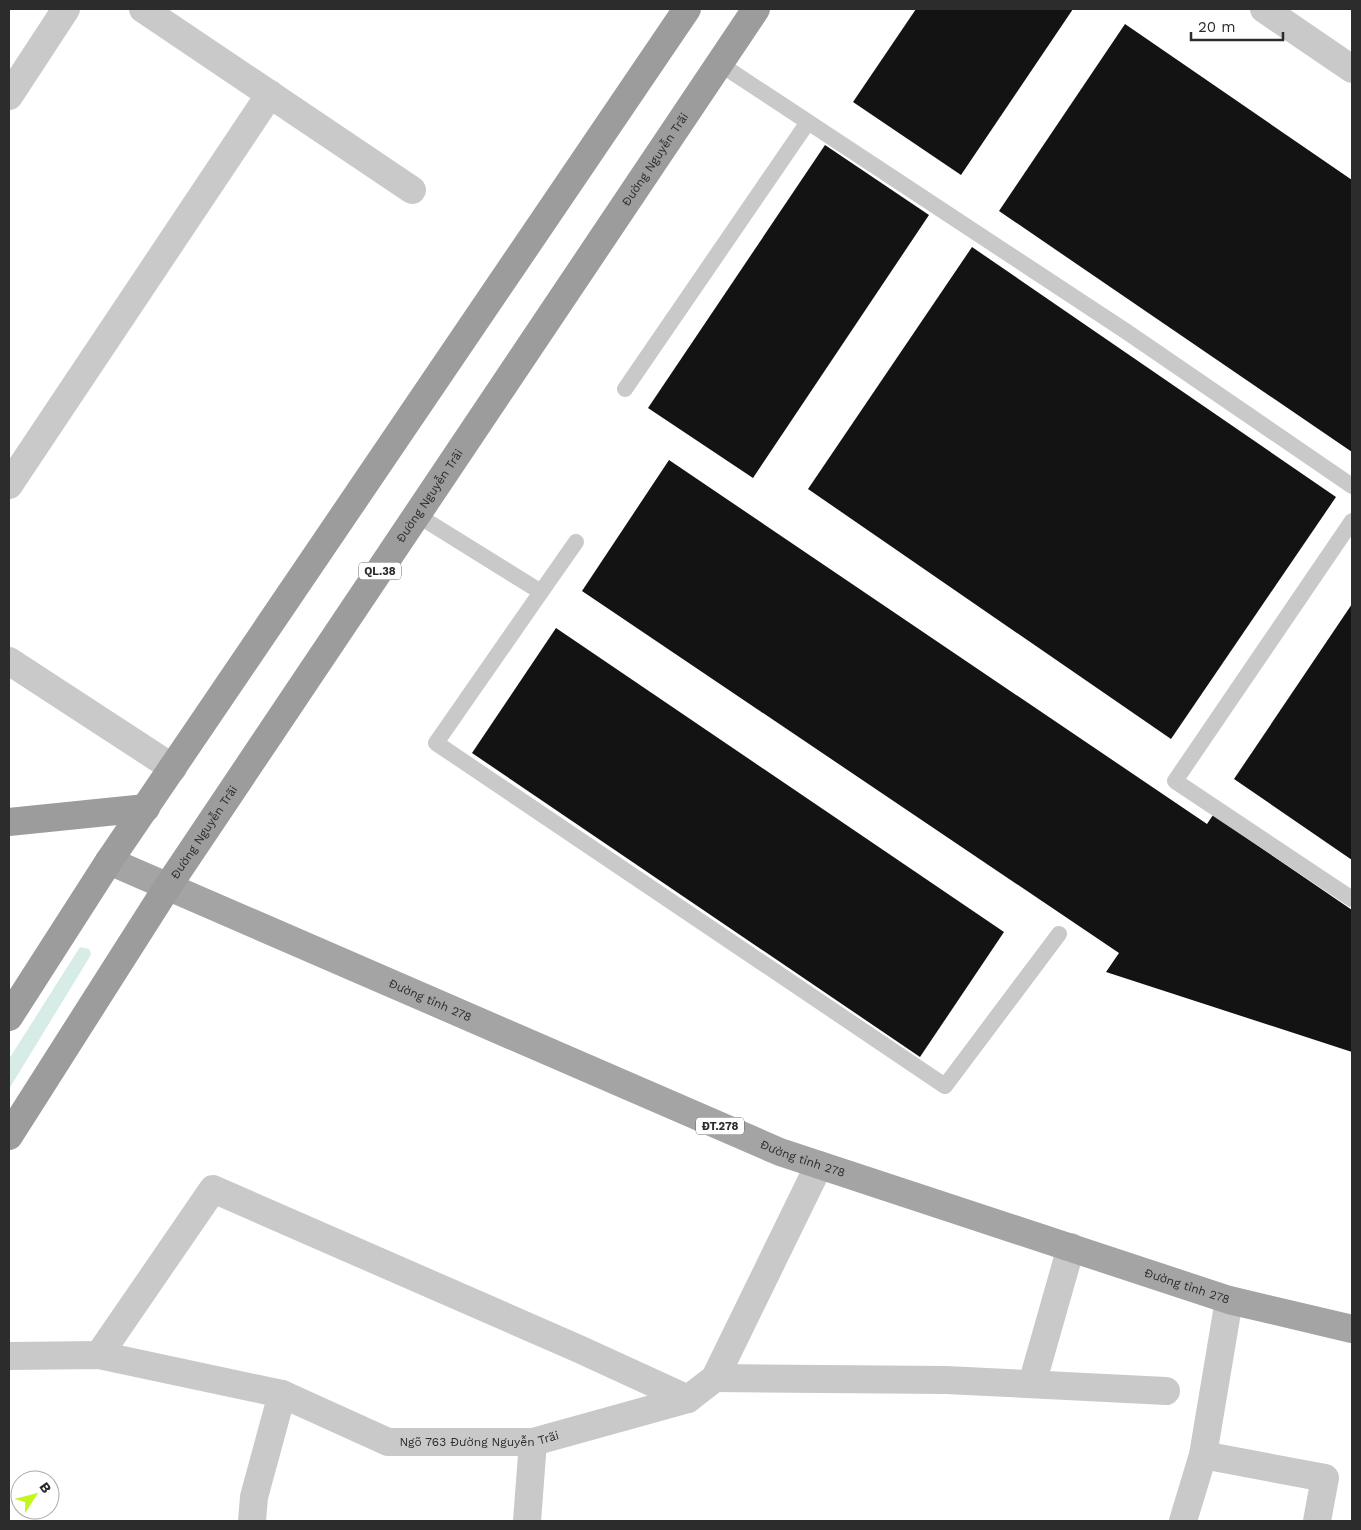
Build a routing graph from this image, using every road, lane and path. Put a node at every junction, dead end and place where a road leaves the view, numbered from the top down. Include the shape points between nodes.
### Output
1 (66, 9) edge
2 (143, 9) edge
3 (687, 9) edge
4 (756, 9) edge
5 (1264, 9) edge
6 (720, 64) junction
7 (1352, 69) edge
8 (270, 94) junction
9 (9, 96) edge
10 (808, 122) junction
11 (412, 190) dead end
12 (625, 390) dead end
13 (9, 485) edge
14 (1352, 486) edge
15 (417, 515) junction
16 (1352, 521) edge
17 (576, 542) dead end
18 (541, 592) junction
19 (9, 661) edge
20 (173, 768) junction
21 (146, 808) junction
22 (9, 822) edge
23 (109, 861) junction
24 (168, 886) junction
25 (1352, 899) edge
26 (1059, 934) dead end
27 (9, 1017) edge
28 (9, 1136) edge
29 (819, 1165) junction
30 (1071, 1248) junction
31 (1230, 1300) junction
32 (1352, 1329) edge
33 (98, 1355) junction
34 (9, 1356) edge
35 (715, 1378) junction
36 (1032, 1384) junction
37 (1166, 1391) dead end
38 (282, 1394) junction
39 (688, 1398) junction
40 (533, 1442) junction
41 (1203, 1455) junction
42 (252, 1521) edge
43 (527, 1521) edge
44 (1183, 1521) edge
45 (1317, 1521) edge

1 - 9 street
2 - 8 street
3 - 20 highway
4 - 6 highway, Đường Nguyễn Trãi / QL.38
5 - 7 street
6 - 10 lane
6 - 15 highway, Đường Nguyễn Trãi / QL.38
8 - 11 street
8 - 13 street
10 - 12 lane
10 - 14 lane
15 - 18 lane
15 - 24 highway, Đường Nguyễn Trãi / QL.38
16 - 25 lane via 1175,781
17 - 18 lane
18 - 26 lane via 436,743 945,1086
19 - 20 street
20 - 21 highway
21 - 22 highway
21 - 23 highway
23 - 24 main road, Đường tỉnh 278 / ĐT.278
23 - 27 highway
24 - 28 highway, Đường Nguyễn Trãi / QL.38
24 - 29 main road, Đường tỉnh 278 / ĐT.278 via 780,1152
29 - 30 main road, Đường tỉnh 278 / ĐT.278
29 - 35 street, Ngõ 763 Đường Nguyễn Trãi
30 - 31 main road, Đường tỉnh 278 / ĐT.278
30 - 36 street
31 - 32 main road, Đường tỉnh 278 / ĐT.278
31 - 41 street
33 - 34 street, Ngõ 763 Đường Nguyễn Trãi
33 - 38 street, Ngõ 763 Đường Nguyễn Trãi
33 - 39 street via 213,1190
35 - 36 street
35 - 39 street, Ngõ 763 Đường Nguyễn Trãi
36 - 37 street
38 - 40 street, Ngõ 763 Đường Nguyễn Trãi via 388,1442
38 - 42 street via 254,1497
39 - 40 street, Ngõ 763 Đường Nguyễn Trãi
40 - 43 street
41 - 44 street
41 - 45 street via 1325,1478

